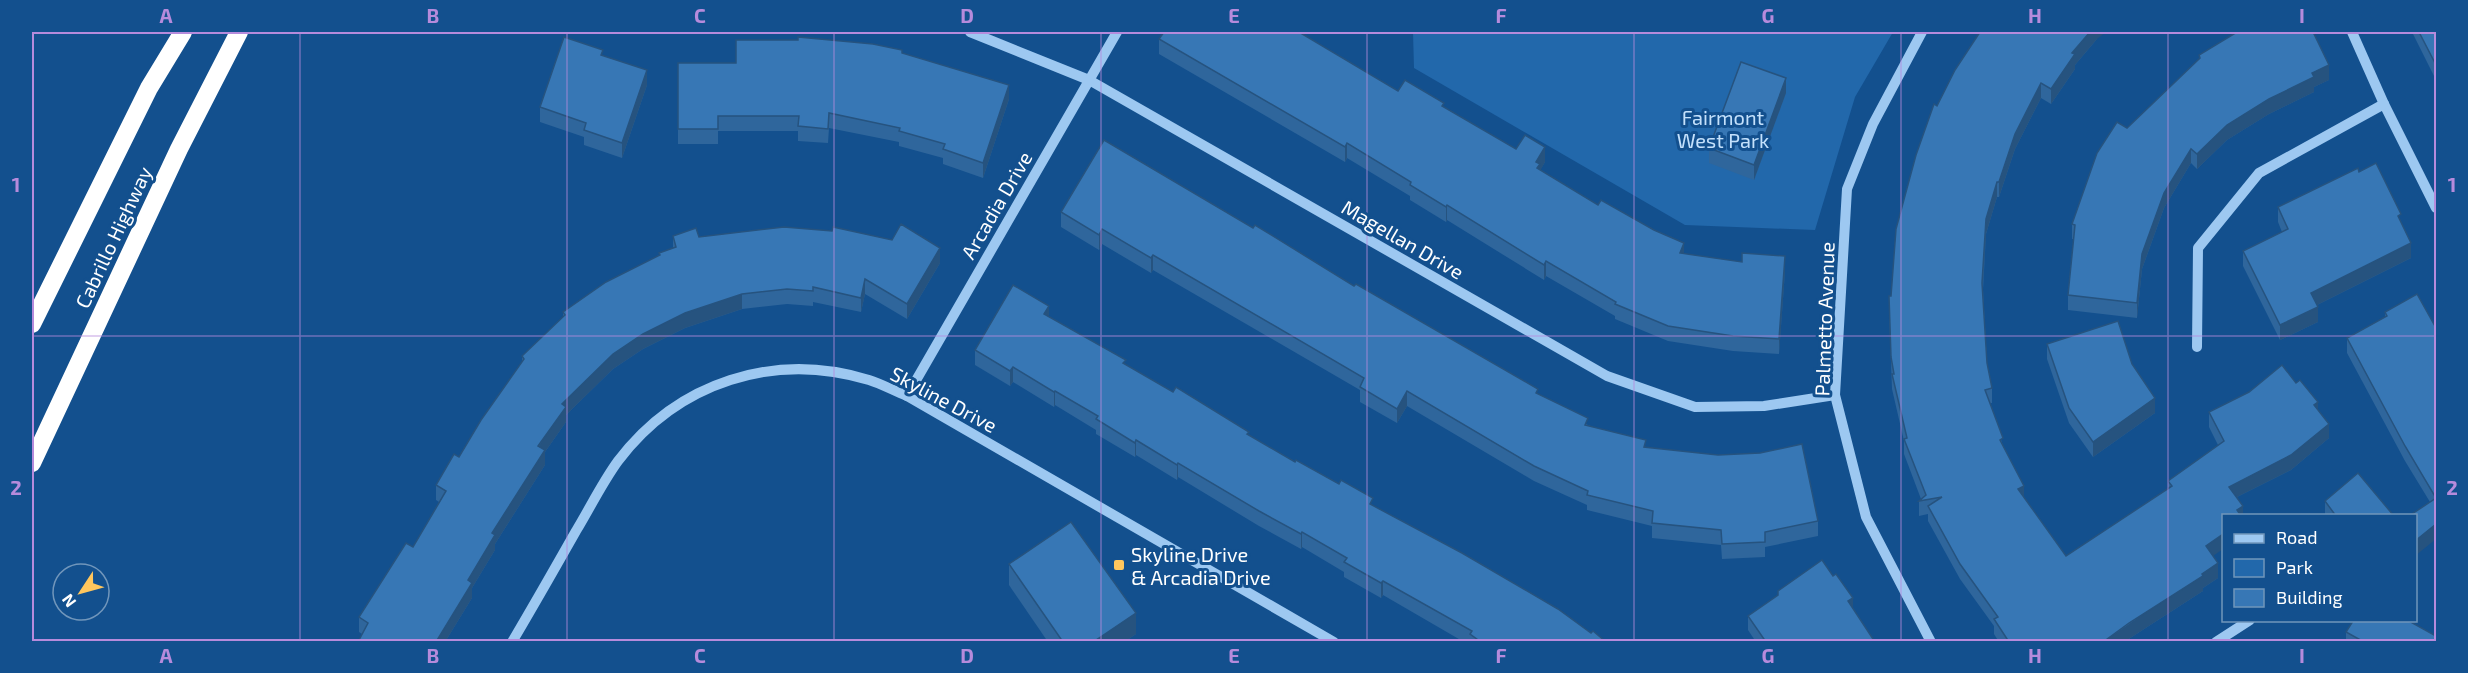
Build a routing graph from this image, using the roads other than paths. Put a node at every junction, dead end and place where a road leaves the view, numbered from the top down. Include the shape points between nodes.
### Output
1 (183, 32) edge
2 (239, 32) edge
3 (970, 32) edge
4 (1117, 32) edge
5 (1922, 32) edge
6 (2352, 32) edge
7 (1089, 80) junction
8 (2384, 104) junction
9 (2436, 208) edge
10 (32, 324) edge
11 (2197, 347) dead end
12 (1835, 395) junction
13 (907, 396) junction
14 (32, 463) edge
15 (2248, 622) edge
16 (513, 642) edge
17 (1334, 642) edge
18 (1931, 642) edge
19 (2216, 642) edge

1 - 10 highway, Cabrillo Highway via 149,88
2 - 14 highway, Cabrillo Highway via 184,139
3 - 7 street, Magellan Drive
4 - 7 street, Arcadia Drive
5 - 12 street, Palmetto Avenue via 1873,124 1847,189
6 - 8 street
7 - 12 street, Magellan Drive via 1607,376 1695,407 1764,406
7 - 13 street, Arcadia Drive
8 - 9 street
8 - 11 street via 2259,173 2199,248
12 - 18 street, Palmetto Avenue via 1866,518
13 - 16 street, Skyline Drive via 870,380 828,371 789,369 748,374 709,387 673,408 619,461
13 - 17 street, Skyline Drive
15 - 19 street

